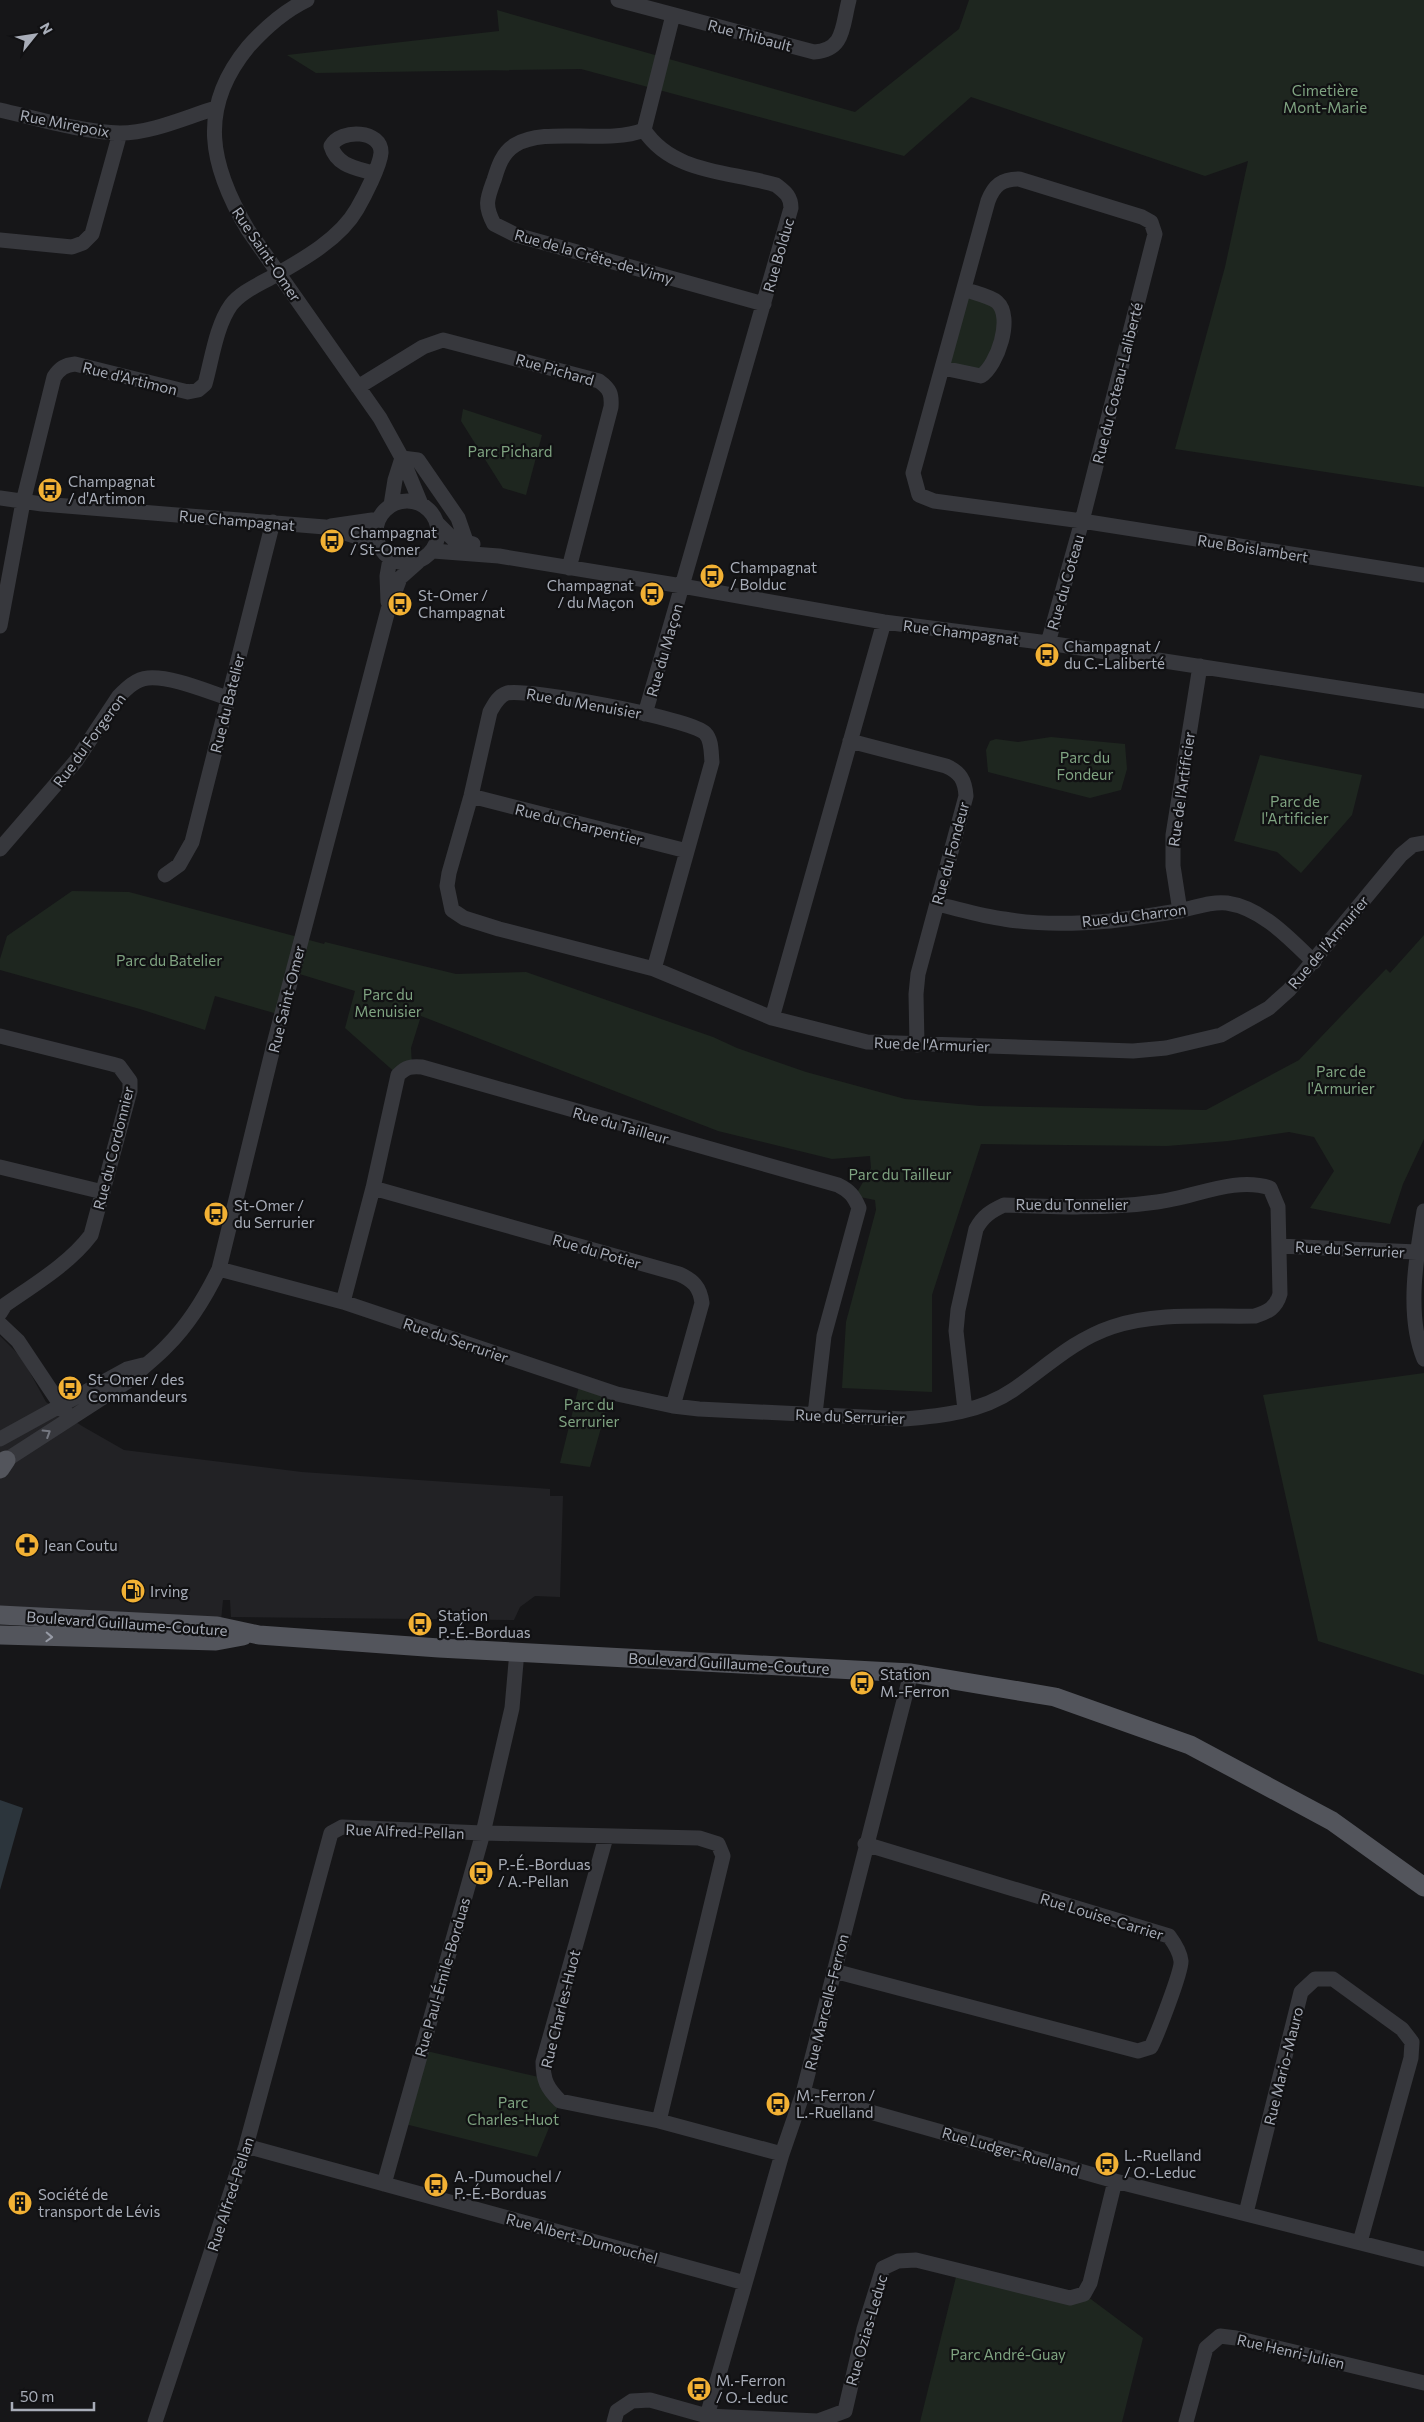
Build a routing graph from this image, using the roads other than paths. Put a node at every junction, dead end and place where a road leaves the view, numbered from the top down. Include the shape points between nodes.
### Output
1 (307, 0) edge
2 (618, 0) edge
3 (849, 0) edge
4 (673, 15) junction
5 (216, 108) junction
6 (0, 110) edge
7 (644, 130) junction
8 (120, 133) junction
9 (373, 173) dead end
10 (0, 240) edge
11 (279, 273) junction
12 (964, 289) junction
13 (764, 304) junction
14 (943, 368) junction
15 (358, 387) junction
16 (402, 458) junction
17 (0, 498) edge
18 (23, 502) junction
19 (420, 504) junction
20 (391, 505) junction
21 (379, 519) junction
22 (273, 522) junction
23 (1082, 522) junction
24 (437, 523) junction
25 (325, 527) junction
26 (466, 541) junction
27 (378, 543) junction
28 (433, 551) junction
29 (499, 556) junction
30 (390, 559) junction
31 (418, 562) junction
32 (569, 568) junction
33 (1424, 576) edge
34 (682, 586) junction
35 (388, 610) junction
36 (884, 622) junction
37 (0, 626) edge
38 (1048, 643) junction
39 (1200, 666) junction
40 (228, 698) junction
41 (1424, 701) edge
42 (645, 714) junction
43 (850, 742) junction
44 (471, 796) junction
45 (1424, 843) edge
46 (0, 849) edge
47 (687, 852) junction
48 (165, 875) dead end
49 (937, 904) junction
50 (1180, 911) junction
51 (1314, 962) junction
52 (654, 969) junction
53 (772, 1018) junction
54 (0, 1036) edge
55 (917, 1045) junction
56 (0, 1167) edge
57 (373, 1188) junction
58 (103, 1192) junction
59 (1424, 1211) edge
60 (1279, 1246) junction
61 (1417, 1252) junction
62 (220, 1269) junction
63 (343, 1302) junction
64 (0, 1313) edge
65 (0, 1324) edge
66 (1424, 1358) edge
67 (143, 1365) junction
68 (61, 1404) junction
69 (673, 1406) junction
70 (965, 1410) junction
71 (815, 1414) junction
72 (70, 1418) junction
73 (0, 1439) edge
74 (2, 1464) edge
75 (0, 1610) edge
76 (0, 1615) edge
77 (39, 1617) junction
78 (0, 1635) edge
79 (253, 1635) junction
80 (517, 1651) junction
81 (911, 1672) junction
82 (483, 1833) junction
83 (606, 1836) junction
84 (865, 1844) junction
85 (1424, 1886) edge
86 (834, 1970) junction
87 (803, 2093) junction
88 (659, 2121) junction
89 (246, 2146) junction
90 (782, 2154) junction
91 (1115, 2180) junction
92 (384, 2184) junction
93 (1246, 2213) junction
94 (1360, 2242) junction
95 (1424, 2259) edge
96 (745, 2284) junction
97 (1424, 2383) edge
98 (707, 2416) junction
99 (155, 2422) edge
100 (614, 2422) edge
101 (1186, 2422) edge

1 - 5 street, Rue Saint-Omer via 279,16 246,50 229,72
2 - 4 street, Rue Thibault
3 - 4 street, Rue Thibault via 837,44 827,51 814,52
4 - 7 street
5 - 8 street, Rue Mirepoix via 147,129
5 - 11 street, Rue Saint-Omer via 216,150 220,172 234,205
6 - 8 street, Rue Mirepoix
7 - 13 street, Rue Bolduc via 653,144 684,164 776,185 791,200 790,218
7 - 13 street, Rue de la Crête-de-Vimy via 618,137 556,137 515,145 500,161 486,203 494,224 516,235
8 - 10 street via 98,218 92,234 83,244 72,247
9 - 11 street, Rue d'Artimon via 348,225
11 - 15 street, Rue Saint-Omer
11 - 18 street, Rue d'Artimon via 233,303 224,316 205,384 198,390 181,391 75,364 60,369 54,377
12 - 14 street, Rue du Coteau-Laliberté
12 - 14 street via 997,302 1003,310 1005,323 990,371 981,376
12 - 23 street, Rue du Coteau-Laliberté via 993,189 1010,179 1019,179 1151,222 1155,234
13 - 34 street, Rue Bolduc
14 - 23 street, Rue du Coteau-Laliberté via 913,473 920,495 934,501
15 - 16 street, Rue Saint-Omer
15 - 32 street, Rue Pichard via 423,347 443,340 599,381 607,387 612,395 611,407
16 - 19 street, Rue Saint-Omer
16 - 20 street
16 - 26 street via 418,460 458,518
17 - 18 street, Rue Champagnat
18 - 22 street, Rue Champagnat
18 - 37 street
19 - 20 street via 400,502
19 - 24 street via 428,509
20 - 21 street
21 - 25 street, Rue Champagnat
21 - 27 street via 376,527
22 - 25 street, Rue Champagnat
22 - 40 street, Rue du Batelier
23 - 33 street, Rue Boislambert
23 - 38 street, Rue du Coteau
24 - 26 street, Rue Champagnat via 452,538
24 - 28 street via 437,542
25 - 27 street, Rue Champagnat
26 - 29 street, Rue Champagnat
27 - 30 street
28 - 29 street, Rue Champagnat
28 - 31 street
29 - 32 street, Rue Champagnat
30 - 31 street via 399,563
30 - 35 street, Rue Saint-Omer
31 - 35 street, Rue Saint-Omer via 400,578
32 - 34 street, Rue Champagnat
34 - 36 street, Rue Champagnat
34 - 42 street, Rue du Maçon
35 - 62 street, Rue Saint-Omer via 275,1040
36 - 38 street, Rue Champagnat
36 - 43 street
38 - 39 street, Rue Champagnat
39 - 41 street, Rue Champagnat
39 - 50 street, Rue de l'Artificier via 1173,835 1173,866
40 - 46 street, Rue du Forgeron via 161,679 148,678 128,687 76,761
40 - 48 street, Rue du Batelier via 192,842 179,865
42 - 44 street, Rue du Menuisier via 537,694 505,694 496,700 490,712
42 - 47 street, Rue du Menuisier via 698,728 710,741 712,762
43 - 49 street, Rue du Fondeur via 946,766 961,776 966,796
43 - 53 street
44 - 47 street, Rue du Charpentier
44 - 52 street, Rue du Menuisier via 446,886 452,910 464,918 499,930
45 - 51 street, Rue de l'Armurier via 1413,845 1401,855
47 - 52 street, Rue du Menuisier
49 - 50 street, Rue du Charron via 1004,920 1062,922
49 - 55 street, Rue du Fondeur via 918,974
50 - 51 street, Rue du Charron via 1227,903 1246,909 1284,933
51 - 55 street, Rue de l'Armurier via 1269,1008 1221,1035 1191,1043 1134,1051
52 - 53 street, Rue du Menuisier
53 - 55 street, Rue de l'Armurier via 868,1042
54 - 58 street, Rue du Cordonnier via 119,1066 127,1075 130,1091
56 - 58 street
57 - 63 street, Rue du Tailleur
57 - 69 street, Rue du Potier via 691,1279 700,1292 702,1303
57 - 71 street, Rue du Tailleur via 398,1075 412,1066 838,1185 855,1196 859,1208 824,1336
58 - 64 street, Rue du Cordonnier via 91,1235 80,1248 5,1305
59 - 61 street
60 - 61 street, Rue du Serrurier
60 - 70 street, Rue du Serrurier via 1280,1294 1269,1311 1255,1316 1137,1320 1110,1328 1070,1347 1001,1397
60 - 70 street, Rue du Tonnelier via 1278,1207 1270,1188 1258,1184 1158,1202 1004,1205 989,1212 976,1229 958,1310 956,1331
61 - 66 street via 1414,1268 1416,1324
62 - 63 street, Rue du Serrurier
62 - 67 street, Rue Saint-Omer via 186,1326
63 - 69 street, Rue du Serrurier via 617,1394
65 - 68 street via 18,1341
67 - 68 street, Rue Saint-Omer
67 - 72 street, Rue Saint-Omer via 133,1378
68 - 72 street
68 - 73 street, Rue Saint-Omer
69 - 71 street, Rue du Serrurier
70 - 71 street, Rue du Serrurier via 935,1417 904,1419
74 -> 72 street, Rue Saint-Omer
75 - 77 main road
76 - 77 main road, Boulevard Guillaume-Couture
77 - 79 main road, Boulevard Guillaume-Couture via 217,1626
78 -> 79 main road, Boulevard Guillaume-Couture via 216,1641
79 - 80 main road, Boulevard Guillaume-Couture
80 - 81 main road, Boulevard Guillaume-Couture
80 - 82 street, Rue Paul-Émile-Borduas via 512,1708
81 - 84 street, Rue Marcelle-Ferron
81 - 85 main road, Boulevard Guillaume-Couture via 1055,1697 1190,1744 1332,1821
82 - 83 street, Rue Alfred-Pellan
82 - 89 street, Rue Alfred-Pellan via 342,1827 331,1833
82 - 92 street, Rue Paul-Émile-Borduas
83 - 88 street, Rue Charles-Huot via 543,2062 543,2078 548,2090 560,2101
83 - 88 street, Rue Alfred-Pellan via 699,1838 718,1844 723,1856
84 - 86 street, Rue Marcelle-Ferron
84 - 86 street, Rue Louise-Carrier via 1169,1936 1182,1962 1152,2047 1138,2052
86 - 87 street, Rue Marcelle-Ferron
87 - 90 street, Rue Marcelle-Ferron
87 - 91 street, Rue Ludger-Ruelland
88 - 90 street, Rue Charles-Huot
89 - 92 street, Rue Albert-Dumouchel
89 - 99 street, Rue Alfred-Pellan
90 - 96 street, Rue Marcelle-Ferron
91 - 93 street, Rue Ludger-Ruelland
91 - 98 street, Rue Ozias-Leduc via 1090,2283 1084,2294 1070,2298 916,2260 898,2261 883,2268 844,2410 818,2421
92 - 96 street, Rue Albert-Dumouchel
93 - 94 street, Rue Ludger-Ruelland
93 - 94 street, Rue Mario-Mauro via 1301,1992 1315,1979 1332,1979 1402,2029 1412,2042 1411,2058
94 - 95 street, Rue Ludger-Ruelland
96 - 98 street, Rue Marcelle-Ferron
97 - 101 street, Rue Henri-Julien via 1220,2336 1206,2348
98 - 100 street, Rue Ozias-Leduc via 650,2400 632,2401 617,2410

